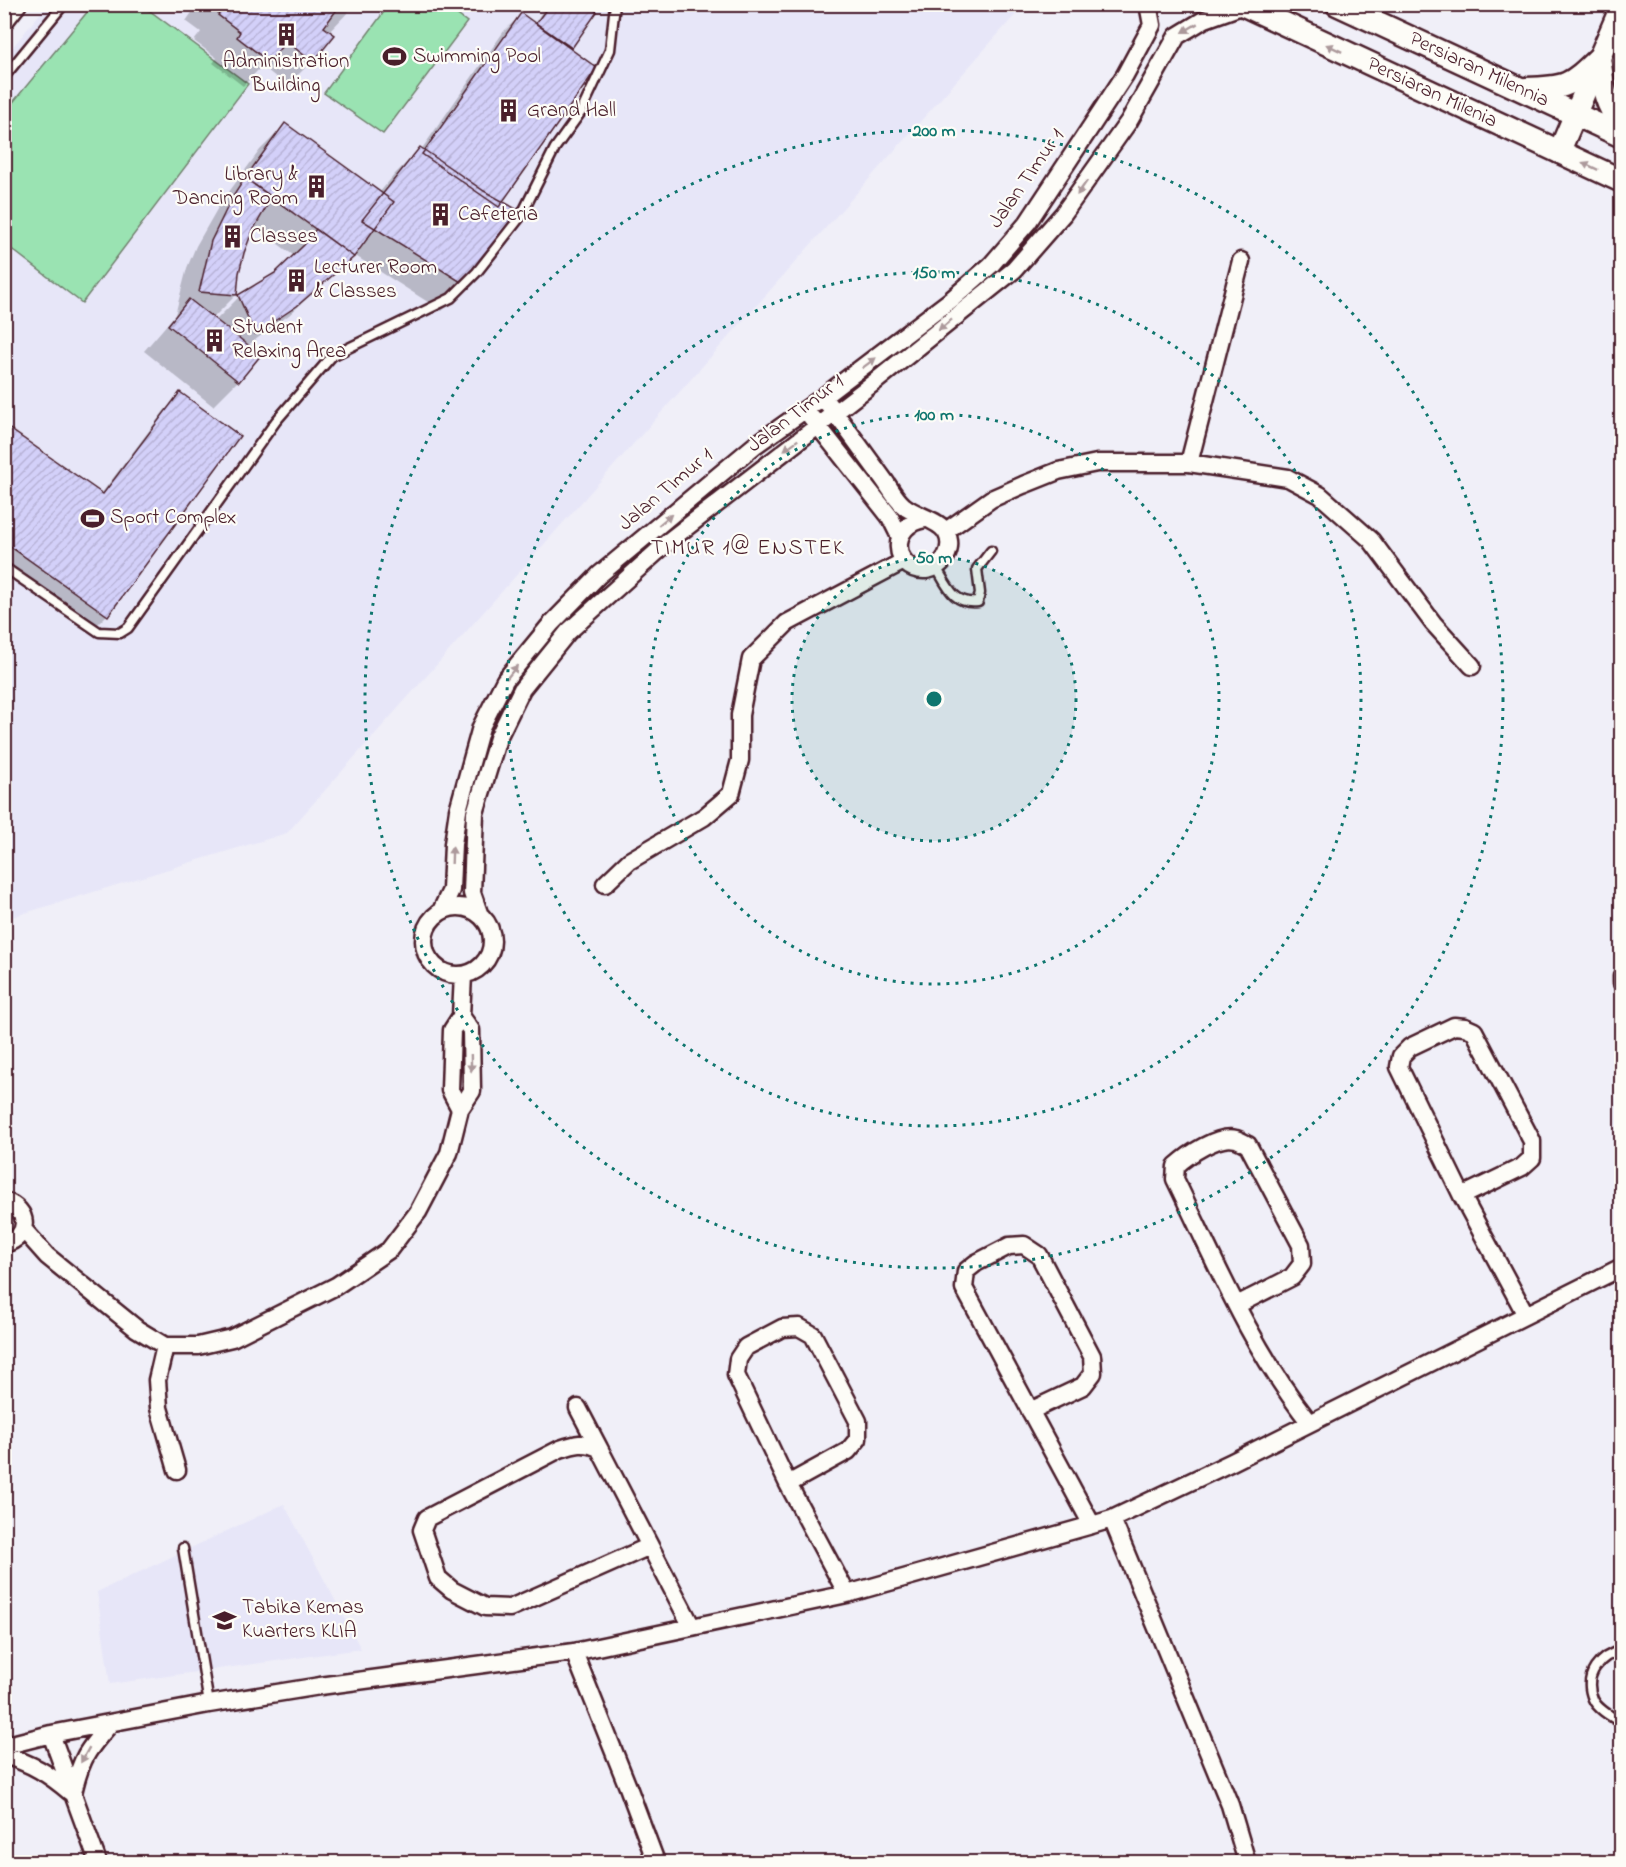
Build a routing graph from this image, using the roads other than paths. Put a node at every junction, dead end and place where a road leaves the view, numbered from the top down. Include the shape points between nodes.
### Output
1 (18, 4) edge
2 (64, 4) edge
3 (615, 4) edge
4 (1148, 4) edge
5 (1337, 4) edge
6 (1243, 5) edge
7 (1622, 5) edge
8 (4, 22) edge
9 (1599, 58) junction
10 (4, 77) edge
11 (1522, 89) junction
12 (1575, 114) junction
13 (1622, 126) edge
14 (1622, 136) edge
15 (1559, 152) junction
16 (1622, 181) edge
17 (1241, 261) dead end
18 (823, 397) junction
19 (805, 410) junction
20 (834, 412) junction
21 (818, 425) junction
22 (1189, 463) junction
23 (925, 519) junction
24 (946, 531) junction
25 (900, 537) junction
26 (991, 551) dead end
27 (904, 561) junction
28 (4, 567) edge
29 (936, 567) junction
30 (1472, 666) dead end
31 (605, 884) dead end
32 (441, 911) junction
33 (479, 913) junction
34 (463, 975) junction
35 (1622, 976) edge
36 (1622, 983) edge
37 (1462, 1196) junction
38 (4, 1201) edge
39 (23, 1229) junction
40 (4, 1244) edge
41 (1622, 1267) edge
42 (1237, 1305) junction
43 (1526, 1315) junction
44 (165, 1346) junction
45 (578, 1408) dead end
46 (1030, 1411) junction
47 (1310, 1423) junction
48 (599, 1448) junction
49 (177, 1470) dead end
50 (788, 1484) junction
51 (1112, 1519) junction
52 (1092, 1525) junction
53 (650, 1546) junction
54 (183, 1548) dead end
55 (847, 1594) junction
56 (692, 1627) junction
57 (1622, 1650) edge
58 (574, 1652) junction
59 (209, 1704) junction
60 (111, 1723) junction
61 (1622, 1723) edge
62 (51, 1734) junction
63 (4, 1746) edge
64 (4, 1755) edge
65 (73, 1794) junction
66 (98, 1863) edge
67 (656, 1863) edge
68 (1246, 1863) edge

1 - 8 street
2 - 10 lane
3 - 28 lane via 610,50 581,112 555,148 520,216 477,272 451,298 332,356 276,421 128,628 120,633 99,632
18 -> 4 street, Jalan TImur 1 via 952,299 991,265 1028,222 1125,75 1152,25
5 - 11 main road, Persiaran Milennia
15 -> 6 main road, Persiaran Milenia
6 -> 20 street, Jalan Timur 1 via 1205,19 1177,36 1129,121 1063,214 1014,270
7 - 9 street
9 - 11 main road via 1577,79 1558,88
9 - 12 street
9 - 13 main road via 1604,95
11 - 12 main road, Persiaran Milennia
12 - 14 main road, Persiaran Milennia
12 - 15 street
16 -> 15 main road, Persiaran Milenia
17 - 22 street
18 - 19 street, Jalan TImur 1
18 - 20 street
19 - 21 street
32 -> 19 street, Jalan TImur 1 via 451,890 458,810 481,727 505,680 551,624 599,575 754,446
20 - 21 street, Jalan Timur 1
20 - 23 street via 903,506
21 - 25 street via 890,517
21 -> 33 street, Jalan Timur 1 via 670,540 568,633 522,689 498,738 475,813 472,893
22 - 24 street via 1097,463 1058,471 991,499
22 - 30 street via 1288,478 1320,495 1371,540 1432,623
23 - 24 street
23 - 25 street via 909,524
24 - 29 street via 947,555
25 - 27 street
26 - 29 lane via 977,569 978,602 955,598
27 - 29 street via 919,569
27 - 31 street via 787,623 751,659 741,715 740,760 731,794 704,817 629,861
32 - 33 street via 458,906
32 - 34 street via 430,920 425,932 428,958 437,969
33 - 34 street via 492,931 493,943 483,964
34 - 44 street via 461,1016 452,1030 450,1090 460,1108 449,1153 418,1212 389,1250 336,1286 232,1338 198,1346
35 - 36 street
37 - 37 street via 1399,1067 1401,1056 1410,1047 1454,1026 1474,1031 1532,1142 1532,1158 1522,1167
37 - 43 street
38 - 39 street via 21,1211
39 - 40 street via 19,1237
39 - 44 street via 46,1256 137,1329
41 - 43 street
42 - 42 street via 1175,1179 1176,1166 1187,1155 1220,1139 1234,1138 1248,1145 1301,1245 1302,1263 1292,1277
42 - 47 street via 1286,1393
43 - 47 street
44 - 49 street via 157,1380 159,1408
45 - 48 street
46 - 46 street via 964,1288 966,1271 1009,1246 1024,1245 1039,1255 1092,1356 1093,1373 1083,1386
46 - 52 street
47 - 51 street
48 - 53 street
48 - 53 street via 575,1443 560,1449 427,1518 422,1530 438,1578 485,1607 510,1608
50 - 50 street via 736,1375 738,1359 746,1347 782,1328 799,1327 813,1335 858,1421 858,1439 848,1451
50 - 55 street
51 - 52 street
51 - 68 street via 1230,1804
52 - 55 street
53 - 56 street
54 - 59 lane
55 - 56 street
56 - 58 street
57 - 61 lane via 1609,1653 1595,1665 1590,1681 1593,1700
58 - 59 street
58 - 67 street
59 - 60 street
60 - 62 street
60 -> 65 street via 89,1747
62 - 63 street
62 - 65 street
64 - 65 street via 51,1775
65 - 66 street

